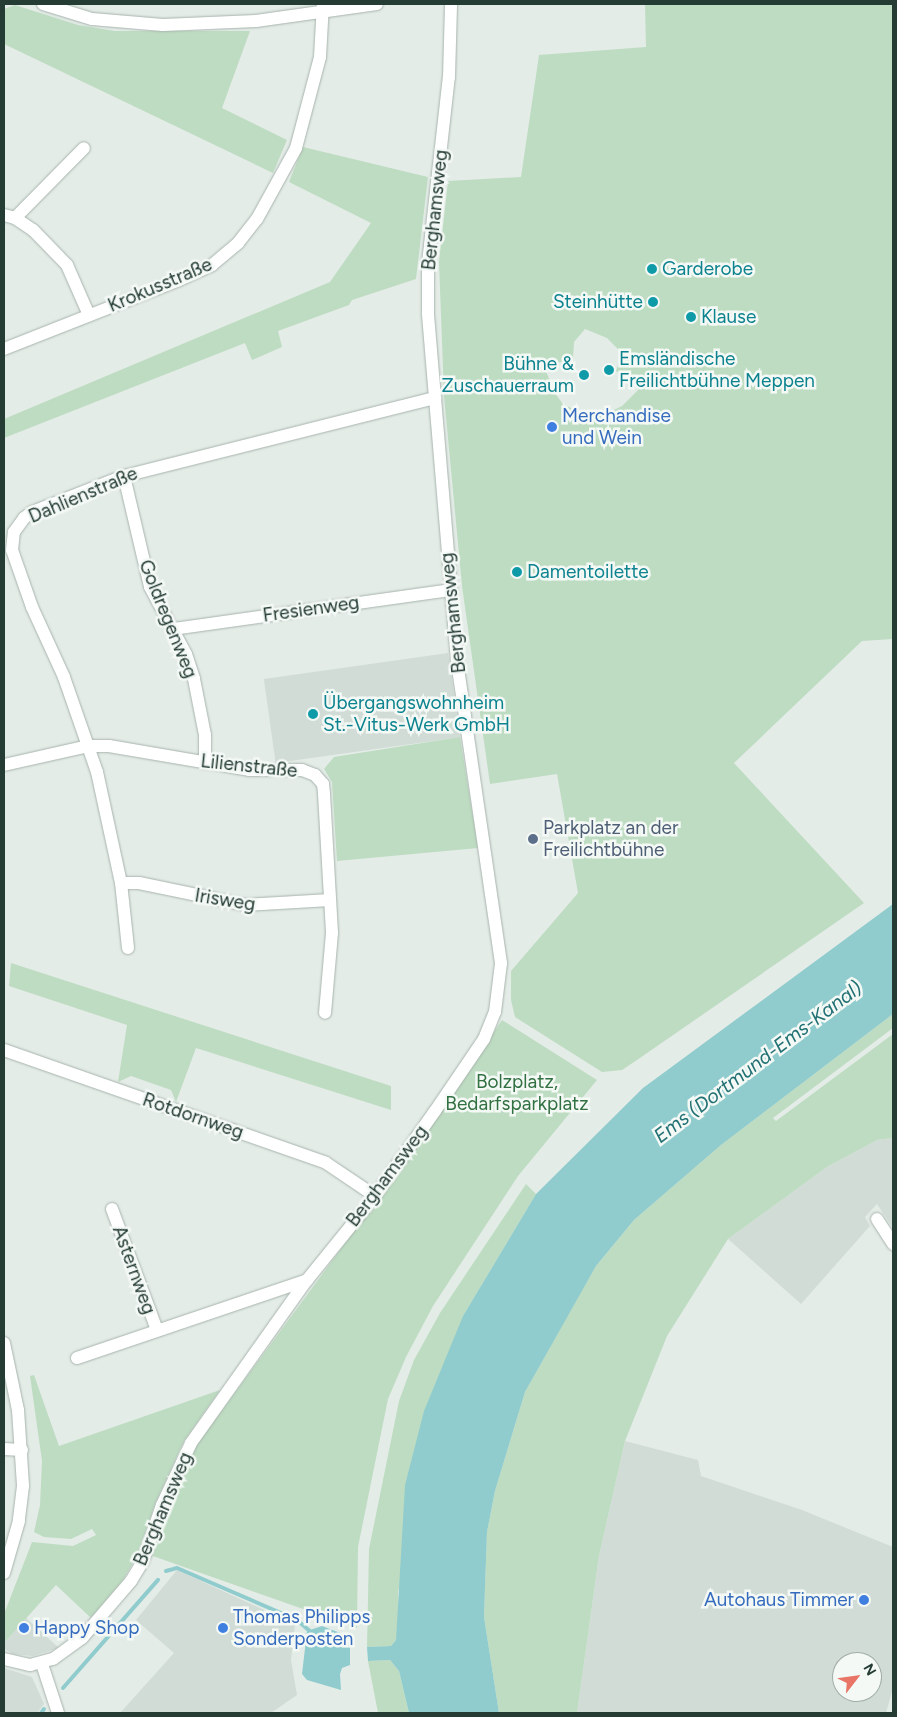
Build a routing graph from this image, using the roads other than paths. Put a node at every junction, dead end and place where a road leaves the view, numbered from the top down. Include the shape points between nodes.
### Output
1 (43, 4) edge
2 (377, 4) edge
3 (451, 4) edge
4 (323, 8) edge
5 (84, 148) dead end
6 (10, 217) edge
7 (89, 315) junction
8 (4, 350) edge
9 (435, 398) junction
10 (124, 476) junction
11 (449, 590) junction
12 (173, 628) junction
13 (88, 746) junction
14 (205, 762) junction
15 (4, 765) edge
16 (121, 883) junction
17 (330, 900) junction
18 (128, 948) dead end
19 (325, 1013) dead end
20 (4, 1050) edge
21 (374, 1196) junction
22 (112, 1209) dead end
23 (877, 1218) dead end
24 (893, 1244) edge
25 (307, 1280) junction
26 (157, 1330) junction
27 (4, 1343) edge
28 (77, 1358) dead end
29 (4, 1449) edge
30 (22, 1450) junction
31 (4, 1573) edge
32 (4, 1659) edge
33 (42, 1664) junction
34 (58, 1713) edge

1 - 4 street via 92,19 163,25 256,21
2 - 4 street
3 - 9 street, Berghamsweg via 449,78 428,263 428,312
4 - 7 street, Krokusstraße via 320,57 298,140 282,179 258,219 238,243 212,265
5 - 6 street
6 - 7 street via 33,230 67,265
7 - 8 street, Krokusstraße
9 - 10 street, Dahlienstraße
9 - 11 street, Berghamsweg
10 - 12 street, Goldregenweg via 150,587
10 - 13 street, Dahlienstraße via 32,512 24,518 12,541 32,607 64,677
11 - 12 street, Fresienweg
11 - 21 street, Berghamsweg via 498,932 500,988 492,1024 484,1039
12 - 14 street, Goldregenweg via 194,679 205,735
13 - 14 street, Lilienstraße via 109,746
13 - 15 street, Lilienstraße
13 - 16 street, Dahlienstraße via 97,772
14 - 17 street, Lilienstraße via 273,772 302,770 315,775 323,784
16 - 17 street, Irisweg via 139,883 245,905
16 - 18 street, Dahlienstraße
17 - 19 street, Lilienstraße via 331,966
20 - 21 street, Rotdornweg via 326,1163
21 - 25 street, Berghamsweg
22 - 26 street, Asternweg
23 - 24 street
25 - 26 street
25 - 33 street, Berghamsweg via 191,1443 162,1505 143,1561 131,1581 82,1638 70,1649
26 - 28 street
27 - 30 street
29 - 30 street
30 - 31 street via 19,1522
32 - 33 street via 30,1665
33 - 34 street

